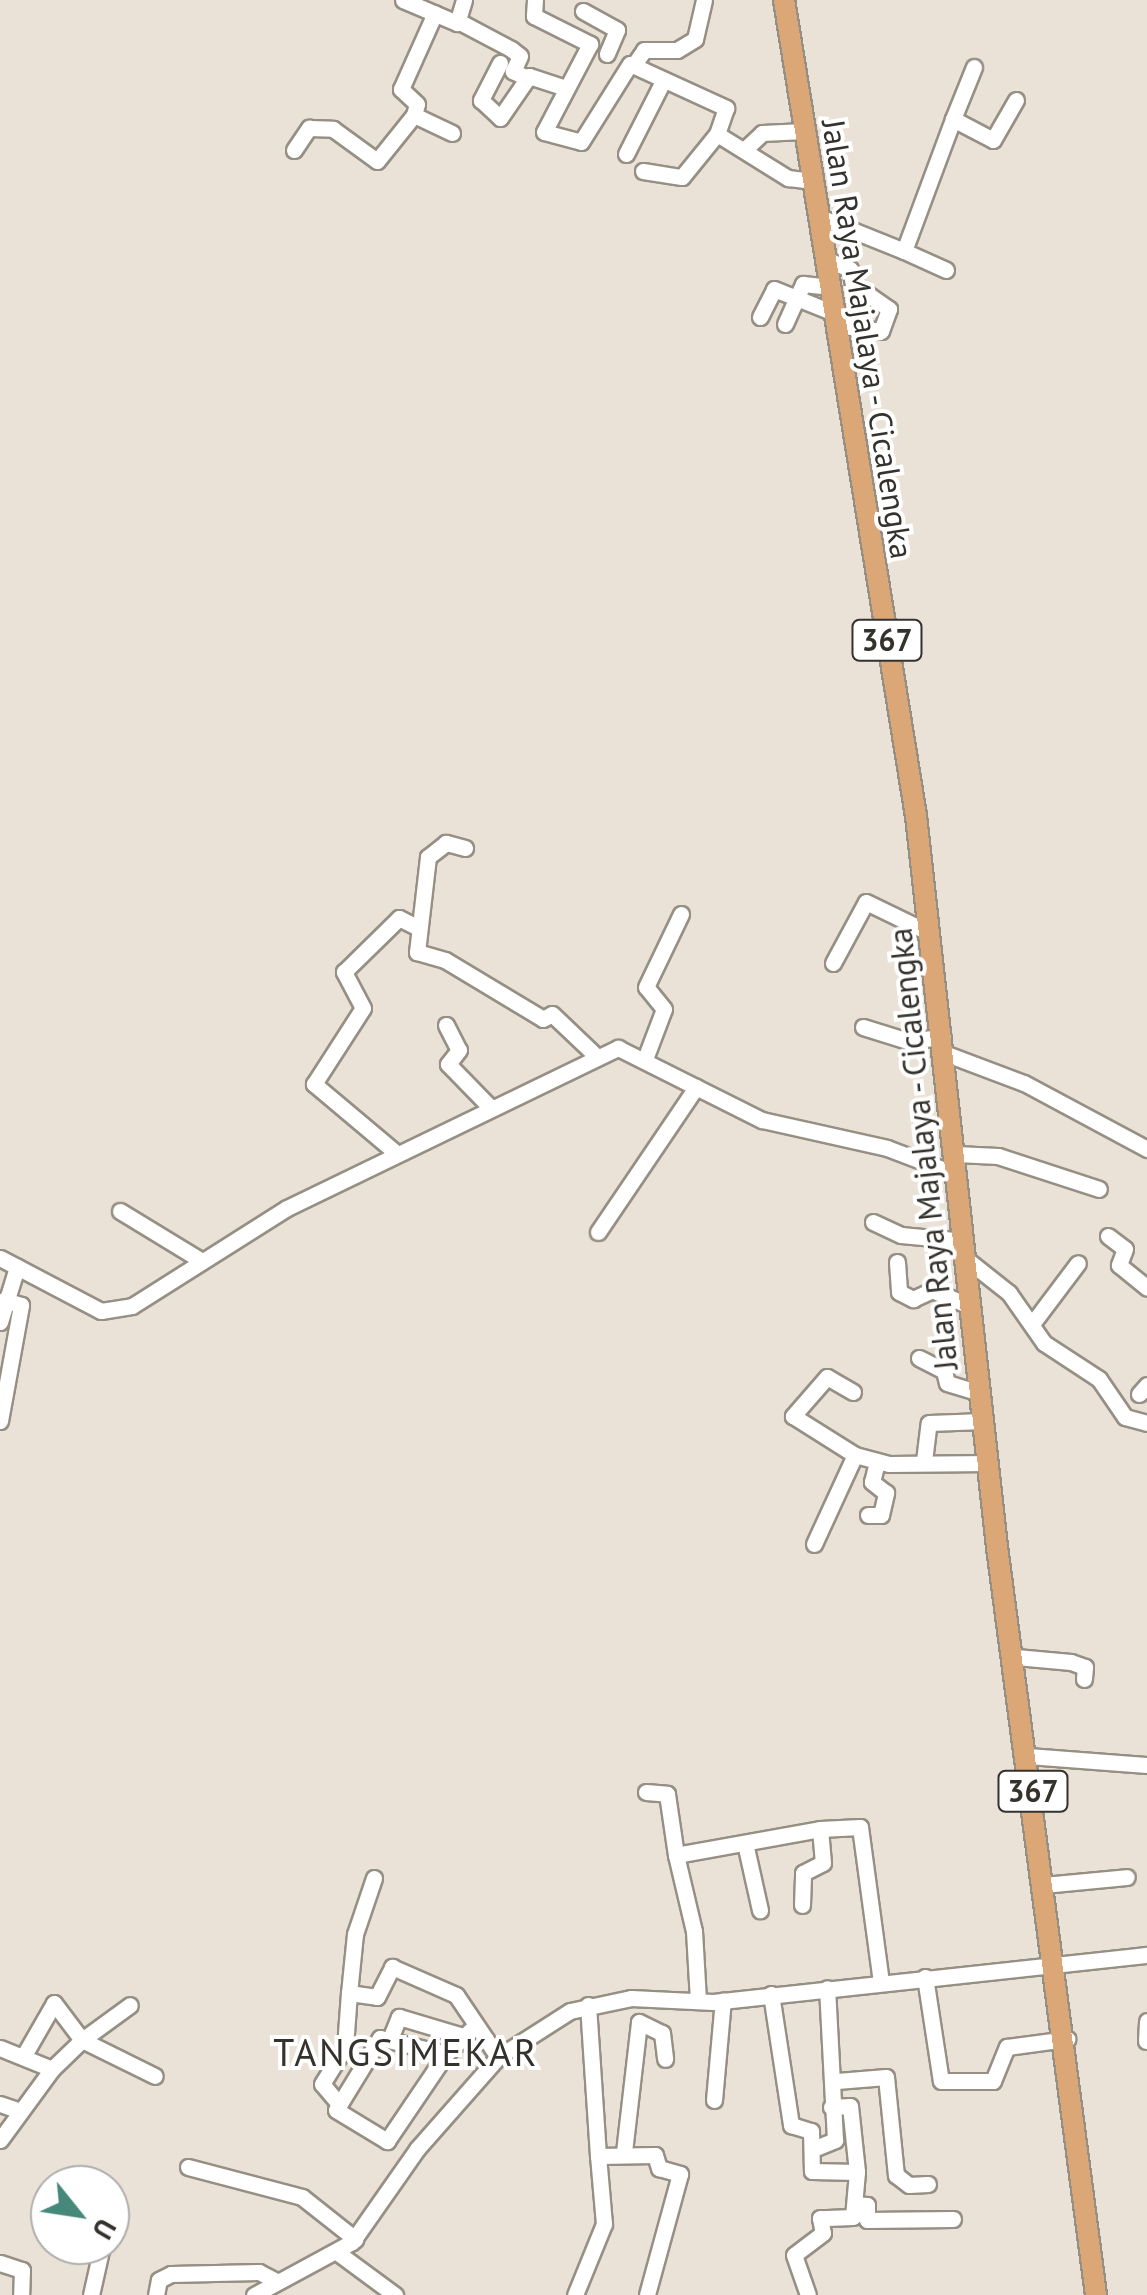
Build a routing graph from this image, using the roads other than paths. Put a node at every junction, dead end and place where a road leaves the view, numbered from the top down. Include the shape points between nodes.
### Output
1 (403, 0) edge
2 (464, 0) edge
3 (535, 0) edge
4 (704, 0) edge
5 (784, 5) edge
6 (583, 11) dead end
7 (435, 13) junction
8 (460, 22) junction
9 (590, 44) junction
10 (607, 54) junction
11 (500, 63) dead end
12 (631, 65) junction
13 (974, 66) dead end
14 (527, 78) junction
15 (663, 81) junction
16 (566, 88) junction
17 (1016, 100) dead end
18 (414, 115) junction
19 (953, 118) junction
20 (804, 131) junction
21 (452, 133) dead end
22 (716, 134) junction
23 (993, 140) junction
24 (294, 150) dead end
25 (744, 150) junction
26 (626, 154) dead end
27 (984, 157) dead end
28 (643, 171) dead end
29 (812, 181) junction
30 (818, 216) junction
31 (904, 251) junction
32 (825, 260) junction
33 (946, 270) dead end
34 (830, 287) junction
35 (795, 298) junction
36 (760, 317) dead end
37 (835, 319) junction
38 (785, 324) dead end
39 (464, 848) dead end
40 (680, 914) dead end
41 (419, 928) junction
42 (930, 933) junction
43 (834, 964) dead end
44 (446, 1025) dead end
45 (863, 1027) dead end
46 (944, 1045) junction
47 (595, 1055) junction
48 (645, 1058) junction
49 (696, 1087) junction
50 (489, 1106) junction
51 (1147, 1150) edge
52 (395, 1152) junction
53 (957, 1165) junction
54 (1099, 1189) dead end
55 (120, 1211) dead end
56 (873, 1222) dead end
57 (598, 1232) dead end
58 (1108, 1236) dead end
59 (0, 1258) edge
60 (202, 1262) junction
61 (897, 1262) dead end
62 (1078, 1263) dead end
63 (17, 1267) junction
64 (968, 1273) junction
65 (1147, 1288) edge
66 (4, 1300) junction
67 (0, 1322) edge
68 (1032, 1324) junction
69 (920, 1358) dead end
70 (853, 1392) dead end
71 (980, 1394) junction
72 (0, 1421) edge
73 (984, 1422) junction
74 (1147, 1423) edge
75 (855, 1456) junction
76 (924, 1460) junction
77 (876, 1462) junction
78 (989, 1463) junction
79 (868, 1516) dead end
80 (814, 1544) dead end
81 (1016, 1657) junction
82 (1084, 1680) dead end
83 (1030, 1756) junction
84 (1147, 1765) edge
85 (646, 1792) dead end
86 (820, 1829) junction
87 (745, 1842) junction
88 (676, 1856) junction
89 (374, 1878) dead end
90 (1127, 1878) dead end
91 (1043, 1885) junction
92 (802, 1905) dead end
93 (760, 1910) dead end
94 (1147, 1955) edge
95 (1055, 1963) junction
96 (926, 1977) junction
97 (881, 1982) junction
98 (827, 1988) junction
99 (349, 1993) junction
100 (771, 1994) junction
101 (650, 1998) junction
102 (698, 2000) junction
103 (723, 2000) junction
104 (130, 2005) dead end
105 (588, 2005) junction
106 (1147, 2020) edge
107 (645, 2022) junction
108 (471, 2032) junction
109 (390, 2039) junction
110 (82, 2040) junction
111 (1067, 2040) junction
112 (1146, 2041) edge
113 (0, 2048) edge
114 (446, 2054) junction
115 (498, 2056) junction
116 (23, 2058) junction
117 (665, 2059) dead end
118 (52, 2069) junction
119 (155, 2076) dead end
120 (837, 2081) junction
121 (714, 2100) dead end
122 (0, 2104) edge
123 (339, 2104) junction
124 (831, 2107) junction
125 (20, 2111) junction
126 (0, 2140) edge
127 (813, 2149) junction
128 (624, 2152) junction
129 (598, 2156) junction
130 (188, 2168) dead end
131 (857, 2172) junction
132 (928, 2184) dead end
133 (855, 2204) junction
134 (952, 2220) dead end
135 (355, 2238) junction
136 (338, 2253) junction
137 (0, 2263) edge
138 (98, 2265) edge
139 (264, 2290) edge
140 (21, 2295) edge
141 (91, 2295) edge
142 (156, 2295) edge
143 (395, 2295) edge
144 (575, 2295) edge
145 (647, 2295) edge
146 (808, 2295) edge
147 (1096, 2295) edge

1 - 7 street
2 - 8 street
3 - 9 street via 534,16
4 - 12 street via 694,40 677,50 644,50
5 - 20 main road, Jalan Raya Majalaya - Cicalengka / 367
6 - 10 street via 617,30
7 - 8 street
7 - 18 street via 401,89 416,104
8 - 14 street via 520,56 514,71
9 - 10 street
9 - 16 street
10 - 12 street
11 - 14 street via 481,100 500,118
12 - 15 street
12 - 16 street via 581,142 544,132
13 - 19 street
14 - 16 street
15 - 22 street via 726,108
15 - 26 street
17 - 23 street
18 - 21 street
18 - 24 street via 375,162 333,129 311,127
19 - 23 street
19 - 31 street
20 - 25 street via 762,133
20 - 29 main road, Jalan Raya Majalaya - Cicalengka / 367
22 - 25 street
22 - 28 street via 682,177
23 - 27 street
25 - 29 street via 792,180
29 - 30 main road, Jalan Raya Majalaya - Cicalengka / 367
30 - 31 street
30 - 32 main road, Jalan Raya Majalaya - Cicalengka / 367
31 - 33 street
32 - 34 main road, Jalan Raya Majalaya - Cicalengka / 367
32 - 37 street via 850,268 853,284 890,309 881,331
34 - 35 street via 806,283
34 - 37 main road, Jalan Raya Majalaya - Cicalengka / 367
35 - 36 street via 774,289
35 - 37 street
35 - 38 street
37 - 42 main road, Jalan Raya Majalaya - Cicalengka / 367
39 - 41 street via 446,842 428,857
40 - 48 street via 646,988 664,1009
41 - 47 street via 416,952 445,960 543,1019 552,1014
41 - 52 street via 399,918 344,972 363,1008 314,1084
42 - 43 street via 866,902
42 - 46 main road, Jalan Raya Majalaya - Cicalengka / 367
44 - 50 street via 459,1050 448,1064
45 - 46 street
46 - 51 street
46 - 53 main road, Jalan Raya Majalaya - Cicalengka / 367
47 - 48 street via 618,1048
47 - 50 street
48 - 49 street
49 - 53 street via 762,1120 887,1148 936,1168
49 - 57 street
50 - 52 street
52 - 60 street
53 - 54 street via 998,1156
53 - 64 main road, Jalan Raya Majalaya - Cicalengka / 367
55 - 60 street
56 - 64 street
58 - 65 street via 1125,1249 1118,1265
59 - 63 street
60 - 63 street via 142,1302 110,1311
61 - 64 street via 899,1292 912,1299
62 - 68 street
63 - 66 street
64 - 68 street via 1009,1293
64 - 71 main road, Jalan Raya Majalaya - Cicalengka / 367
66 - 67 street
66 - 72 street via 21,1305
68 - 74 street via 1044,1343 1094,1374 1128,1420
69 - 71 street via 944,1371 948,1383
70 - 75 street via 827,1377 793,1416
71 - 73 main road, Jalan Raya Majalaya - Cicalengka / 367
73 - 76 street via 930,1423
73 - 78 main road, Jalan Raya Majalaya - Cicalengka / 367
75 - 77 street
75 - 80 street
76 - 77 street
76 - 78 street
77 - 79 street via 872,1482 886,1492 881,1514
78 - 81 main road, Jalan Raya Majalaya - Cicalengka / 367
81 - 82 street via 1071,1662 1085,1667
81 - 83 main road, Jalan Raya Majalaya - Cicalengka / 367
83 - 84 street
83 - 91 main road, Jalan Raya Majalaya - Cicalengka / 367
85 - 88 street via 667,1794
86 - 87 street
86 - 92 street via 823,1863 802,1873
86 - 97 street via 862,1828
87 - 88 street
87 - 93 street
88 - 102 street via 694,1931
89 - 99 street via 355,1934
90 - 91 street
91 - 95 main road, Jalan Raya Majalaya - Cicalengka / 367
94 - 95 street
95 - 96 street
95 - 111 main road, Jalan Raya Majalaya - Cicalengka / 367
96 - 97 street
96 - 111 street via 941,2081 993,2081 1007,2047
97 - 98 street
98 - 100 street
98 - 120 street
99 - 108 street via 377,1997 392,1967 456,1996
99 - 123 street via 344,2047 322,2084
100 - 103 street
100 - 127 street via 791,2125 811,2131
101 - 102 street
101 - 105 street
101 - 107 street
102 - 103 street
103 - 121 street
104 - 110 street
105 - 115 street via 542,2025
105 - 129 street
106 - 112 street
107 - 117 street via 664,2036
107 - 128 street via 636,2025 630,2058
108 - 109 street via 399,2017
108 - 114 street
108 - 115 street
109 - 114 street
109 - 123 street via 378,2038
110 - 116 street via 54,2003
110 - 118 street
110 - 119 street
111 - 147 main road, Jalan Raya Majalaya - Cicalengka / 367
113 - 116 street
114 - 123 street via 387,2141 336,2110
115 - 135 street via 417,2150
116 - 118 street
118 - 125 street
120 - 124 street via 829,2088
120 - 132 street via 886,2077 896,2174 909,2184
122 - 125 street
124 - 127 street via 835,2142
124 - 131 street via 850,2106
125 - 126 street
127 - 131 street via 813,2173
128 - 129 street
128 - 145 street via 655,2155 659,2168 680,2174
129 - 144 street via 604,2224
130 - 135 street via 302,2197
131 - 133 street
133 - 134 street via 867,2205 867,2220
133 - 146 street via 852,2218 820,2218 824,2234 794,2255
135 - 136 street
136 - 139 street
136 - 143 street
137 - 140 street via 22,2270
138 - 141 street
139 - 142 street via 260,2272 171,2274 159,2280

